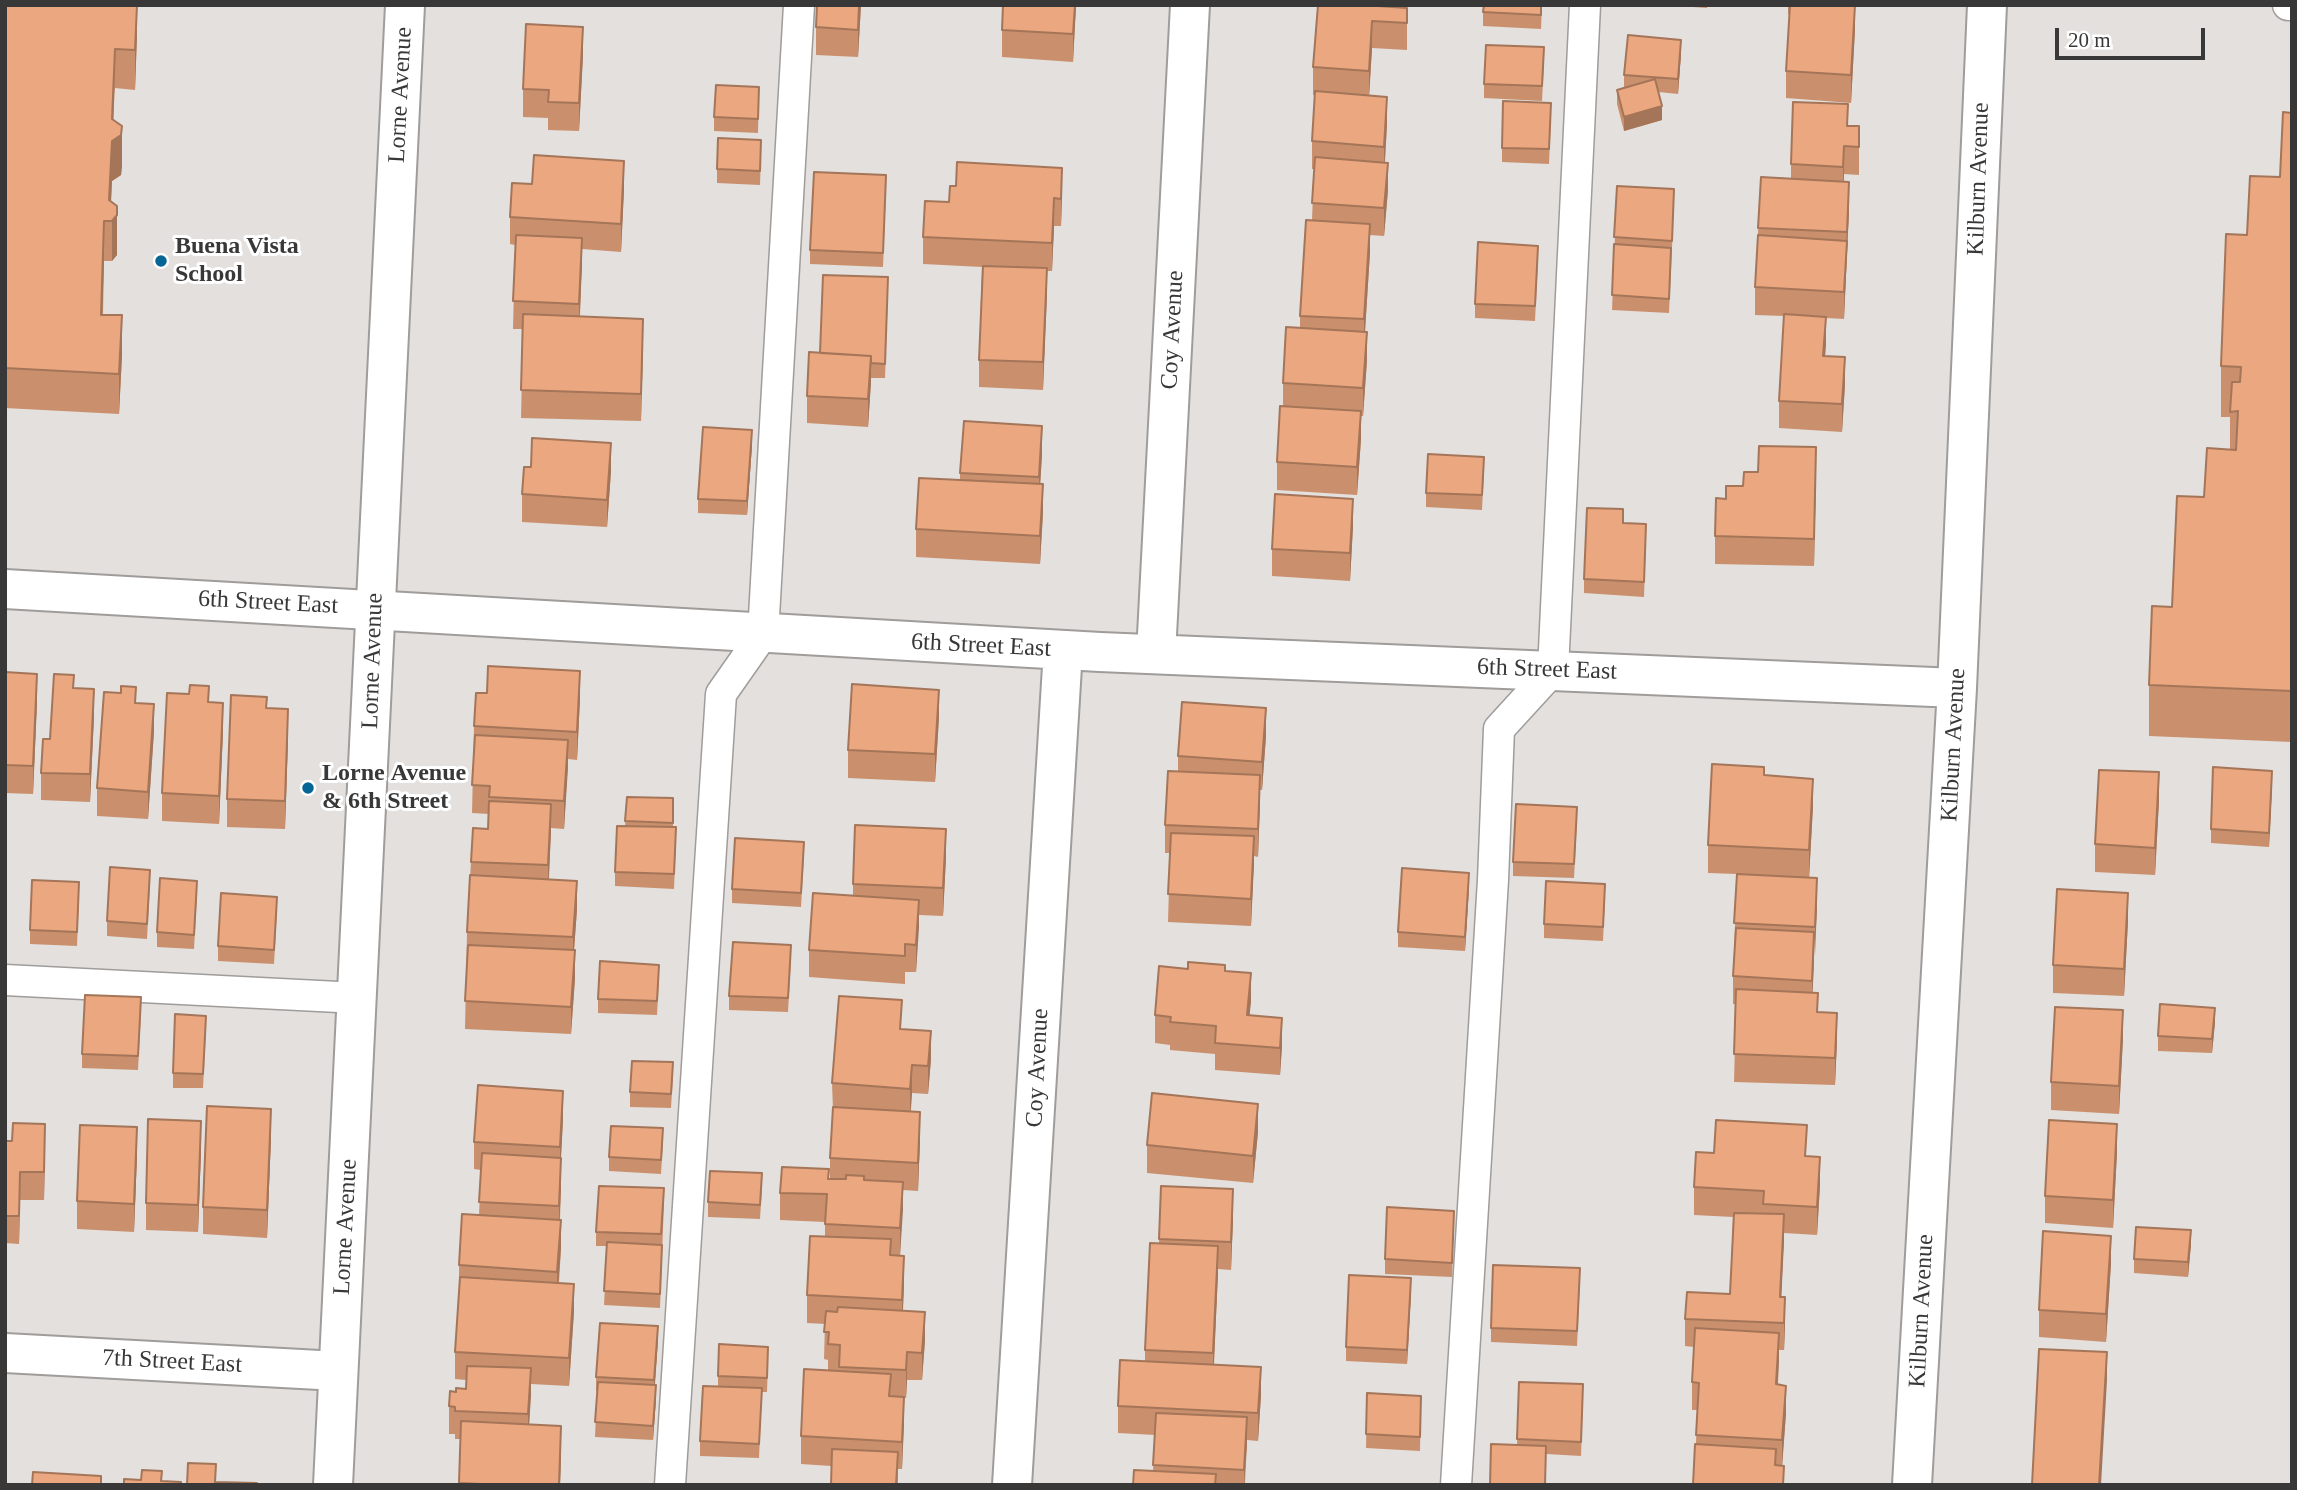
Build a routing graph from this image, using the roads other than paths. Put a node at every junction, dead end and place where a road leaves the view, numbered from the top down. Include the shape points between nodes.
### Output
1 (405, 5) edge
2 (799, 5) edge
3 (1190, 5) edge
4 (1585, 5) edge
5 (1987, 5) edge
6 (5, 589) edge
7 (375, 609) junction
8 (763, 634) junction
9 (1063, 650) junction
10 (1156, 654) junction
11 (1553, 670) junction
12 (1957, 688) junction
13 (5, 980) edge
14 (358, 998) junction
15 (5, 1353) edge
16 (338, 1371) junction
17 (332, 1485) edge
18 (670, 1485) edge
19 (1012, 1485) edge
20 (1456, 1485) edge
21 (1912, 1485) edge

1 - 7 street, Lorne Avenue
2 - 8 lane
3 - 10 street, Coy Avenue
4 - 11 lane
5 - 12 street, Kilburn Avenue
6 - 7 street, 6th Street East
7 - 8 street, 6th Street East
7 - 14 street, Lorne Avenue
8 - 9 street, 6th Street East
8 - 18 lane via 721,694
9 - 10 street, 6th Street East
9 - 19 street, Coy Avenue
10 - 11 street, 6th Street East
11 - 12 street, 6th Street East
11 - 20 lane via 1499,729
12 - 21 street, Kilburn Avenue
13 - 14 lane
14 - 16 street, Lorne Avenue
15 - 16 street, 7th Street East
16 - 17 street, Lorne Avenue

